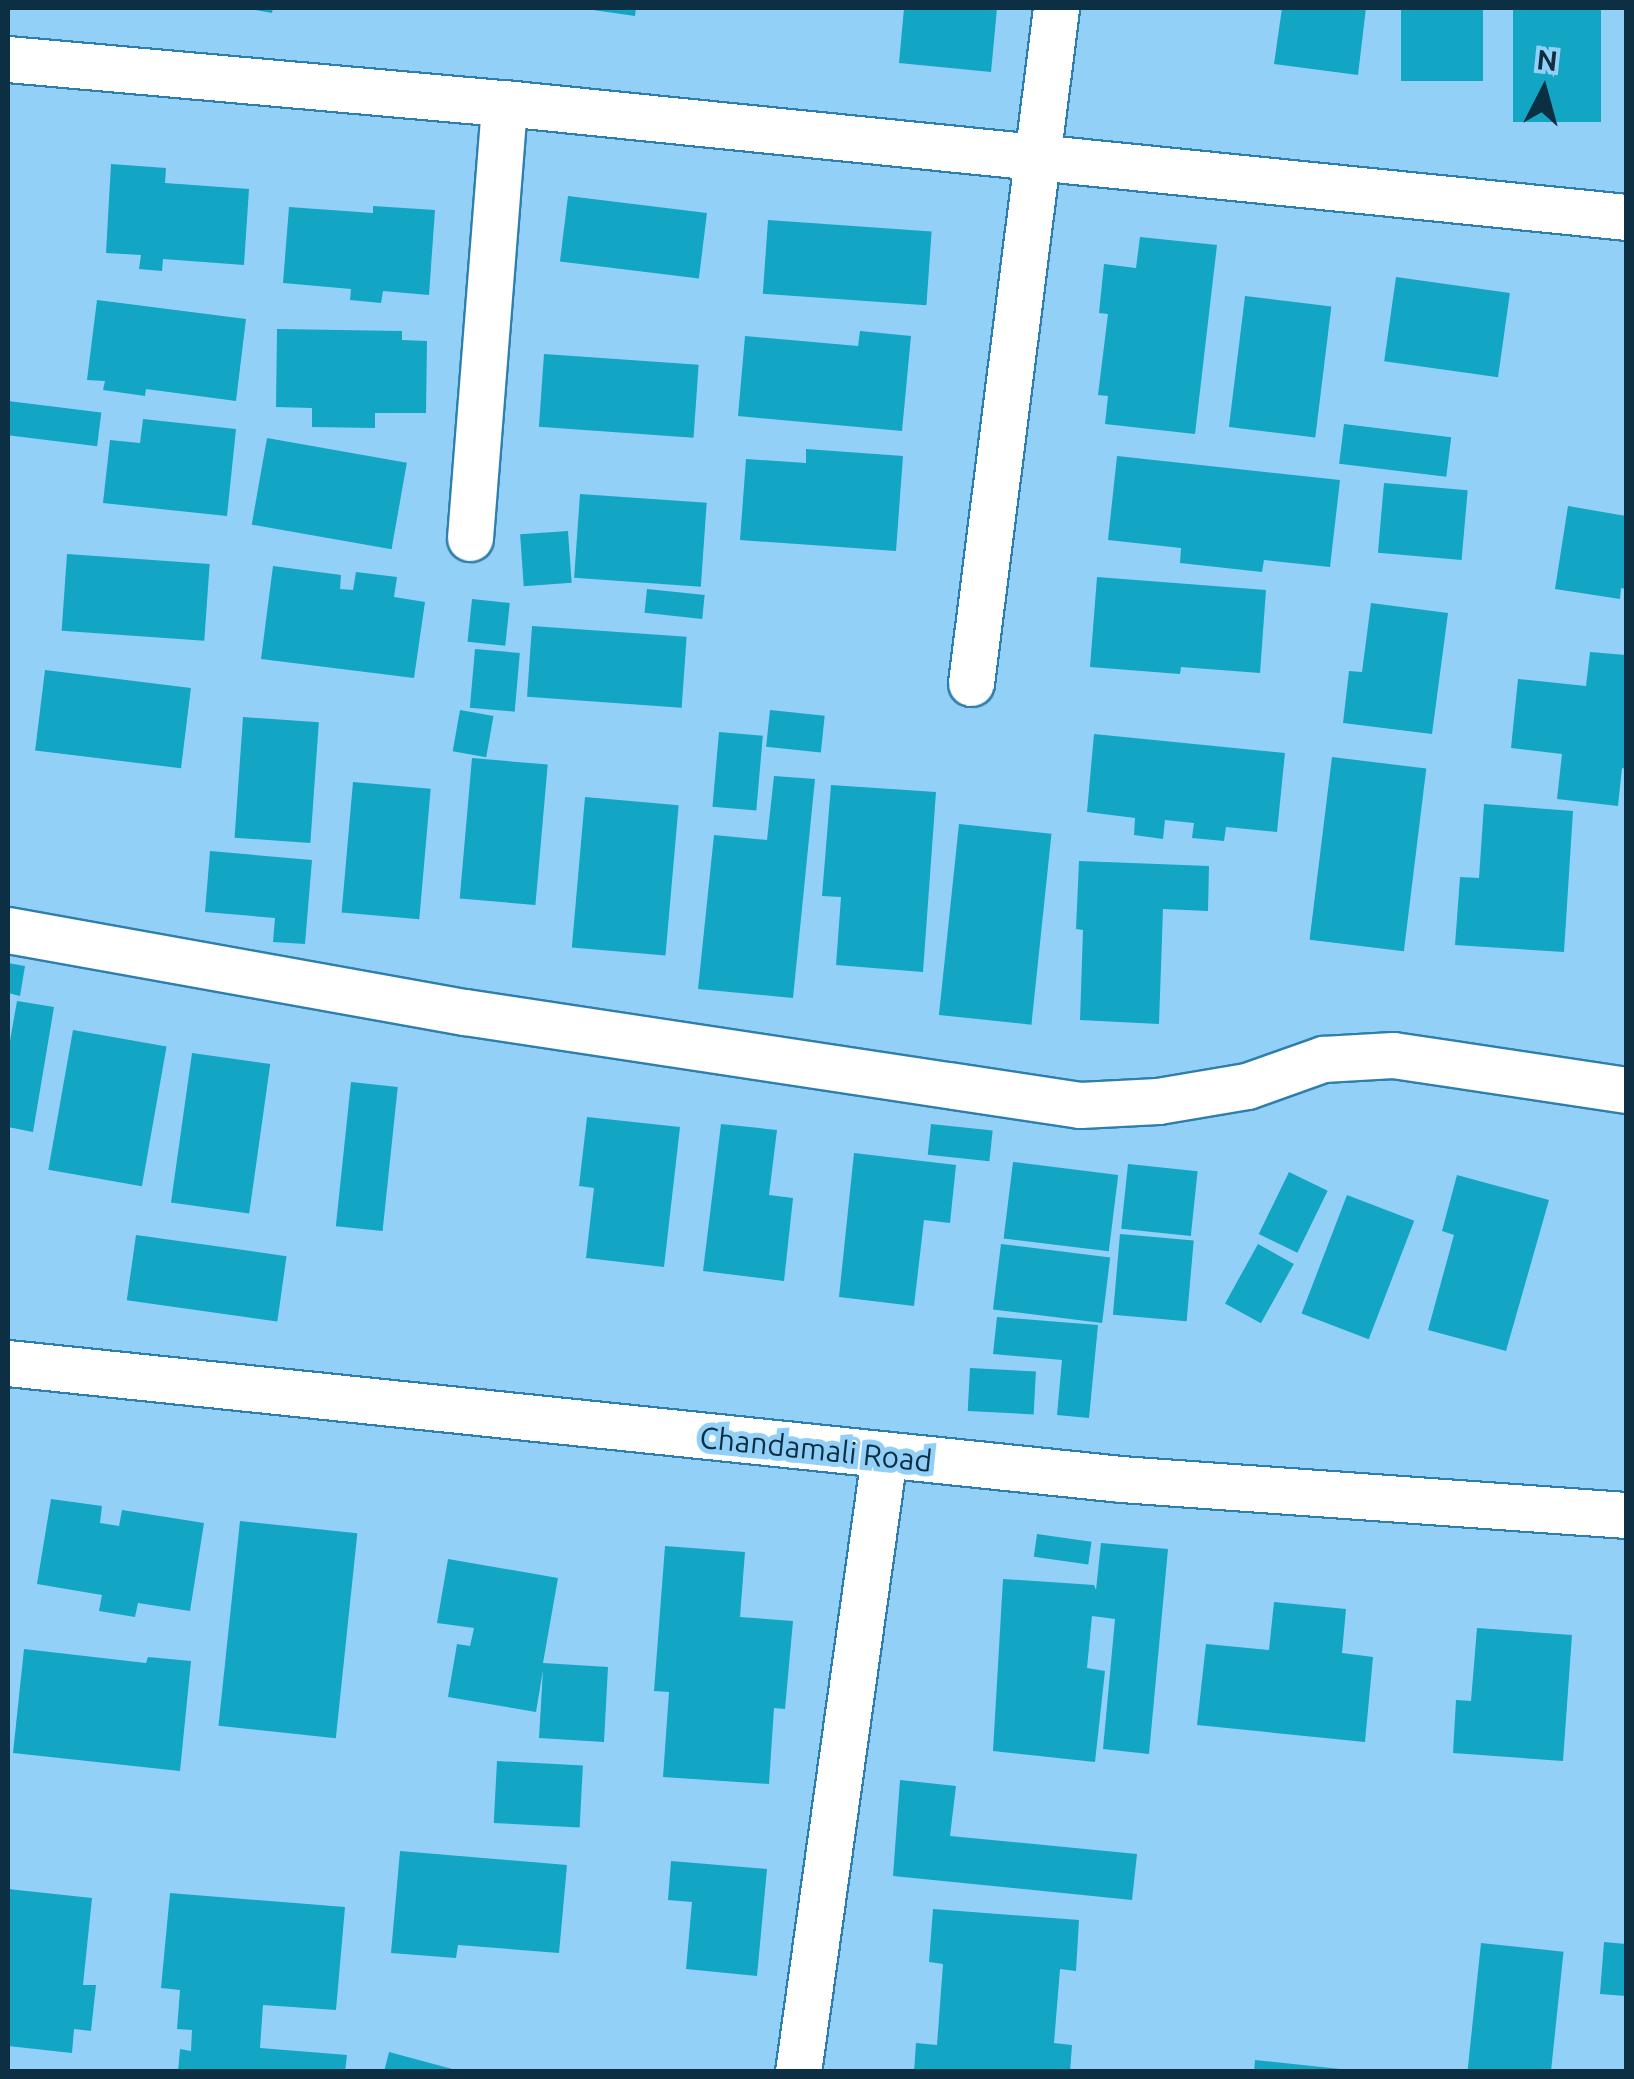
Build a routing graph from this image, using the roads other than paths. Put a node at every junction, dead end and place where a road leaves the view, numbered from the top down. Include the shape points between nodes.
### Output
1 (1056, 8) edge
2 (8, 60) edge
3 (504, 103) junction
4 (1038, 159) junction
5 (1626, 217) edge
6 (470, 538) dead end
7 (971, 684) dead end
8 (8, 930) edge
9 (1626, 1090) edge
10 (8, 1363) edge
11 (884, 1456) junction
12 (1626, 1515) edge
13 (798, 2072) edge

1 - 4 street
2 - 3 street
3 - 4 street
3 - 6 street
4 - 5 street
4 - 7 street
8 - 9 street via 465,1012 1080,1105 1158,1101 1247,1086 1323,1059 1394,1055
10 - 11 street, Chandamali Road
11 - 12 street, Chandamali Road
11 - 13 street

